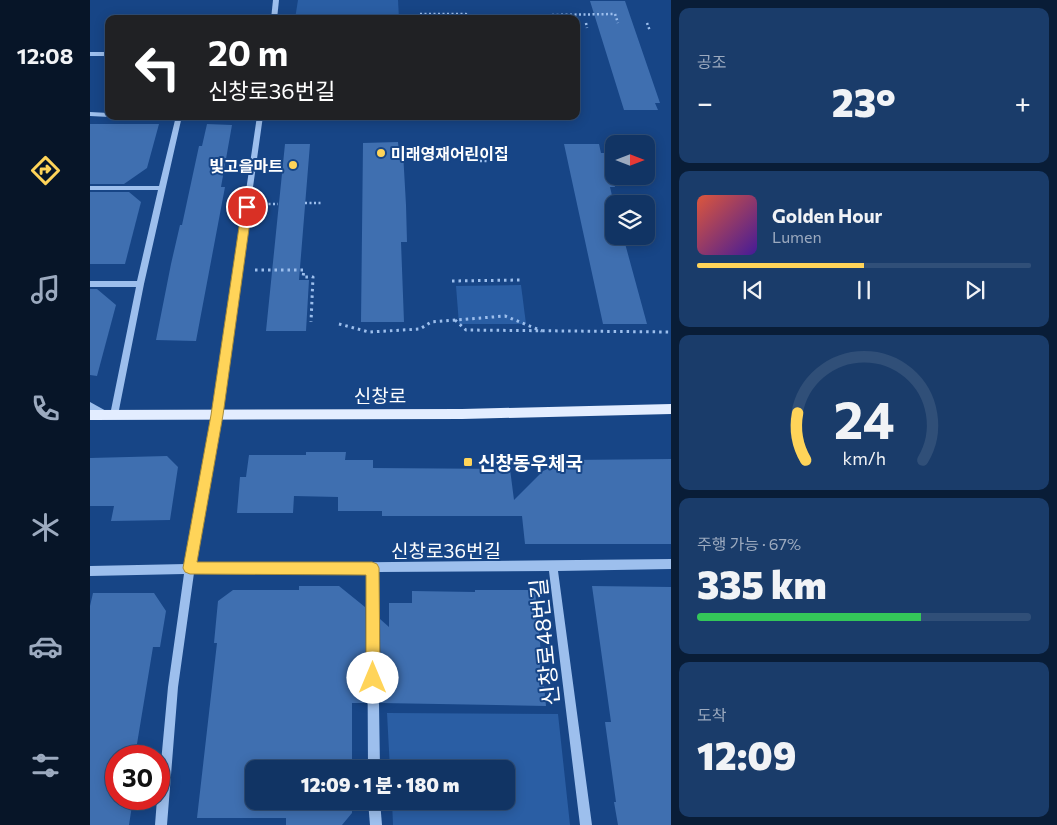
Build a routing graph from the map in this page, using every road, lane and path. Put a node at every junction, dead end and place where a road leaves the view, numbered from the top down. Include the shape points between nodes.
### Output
1 (276, 0) edge
2 (420, 14) dead end
3 (274, 15) edge
4 (466, 15) edge
5 (552, 15) edge
6 (586, 23) dead end
7 (618, 23) dead end
8 (647, 23) dead end
9 (587, 28) dead end
10 (650, 31) dead end
11 (90, 54) edge
12 (105, 54) edge
13 (90, 114) edge
14 (105, 115) edge
15 (178, 120) edge
16 (259, 120) edge
17 (487, 160) dead end
18 (471, 161) dead end
19 (90, 188) edge
20 (162, 188) junction
21 (305, 203) dead end
22 (263, 204) dead end
23 (278, 204) dead end
24 (322, 204) dead end
25 (255, 270) dead end
26 (521, 280) dead end
27 (452, 281) dead end
28 (90, 284) edge
29 (140, 284) junction
30 (455, 320) junction
31 (312, 322) dead end
32 (339, 324) dead end
33 (544, 332) junction
34 (671, 332) edge
35 (90, 406) edge
36 (671, 409) edge
37 (90, 415) edge
38 (110, 415) junction
39 (217, 415) junction
40 (671, 564) edge
41 (553, 567) junction
42 (190, 568) junction
43 (372, 568) junction
44 (90, 571) edge
45 (374, 760) edge
46 (375, 810) edge
47 (161, 825) edge
48 (376, 825) edge
49 (586, 825) edge

1 - 3 street
2 - 4 path
5 - 7 path via 615,14
6 - 9 path
8 - 10 path
11 - 12 street
13 - 14 street
15 - 20 street
16 - 39 street
17 - 18 path
19 - 20 street
20 - 29 street
21 - 24 path
22 - 23 path
25 - 31 path via 304,270 304,277 313,278
26 - 27 path
28 - 29 street
29 - 38 street
30 - 32 path via 431,322 420,329 369,332
30 - 33 path via 505,316
30 - 33 path via 466,330
33 - 34 path
35 - 38 street
36 - 39 main road, 신창로
37 - 38 main road, 신창로
38 - 39 main road, 신창로
39 - 42 street
40 - 41 street, 신창로48번길
41 - 43 street, 신창로36번길
41 - 49 street, 신창로48번길
42 - 43 street, 신창로36번길
42 - 44 street, 신창로36번길
42 - 47 street via 174,687
43 - 45 street
46 - 48 street

